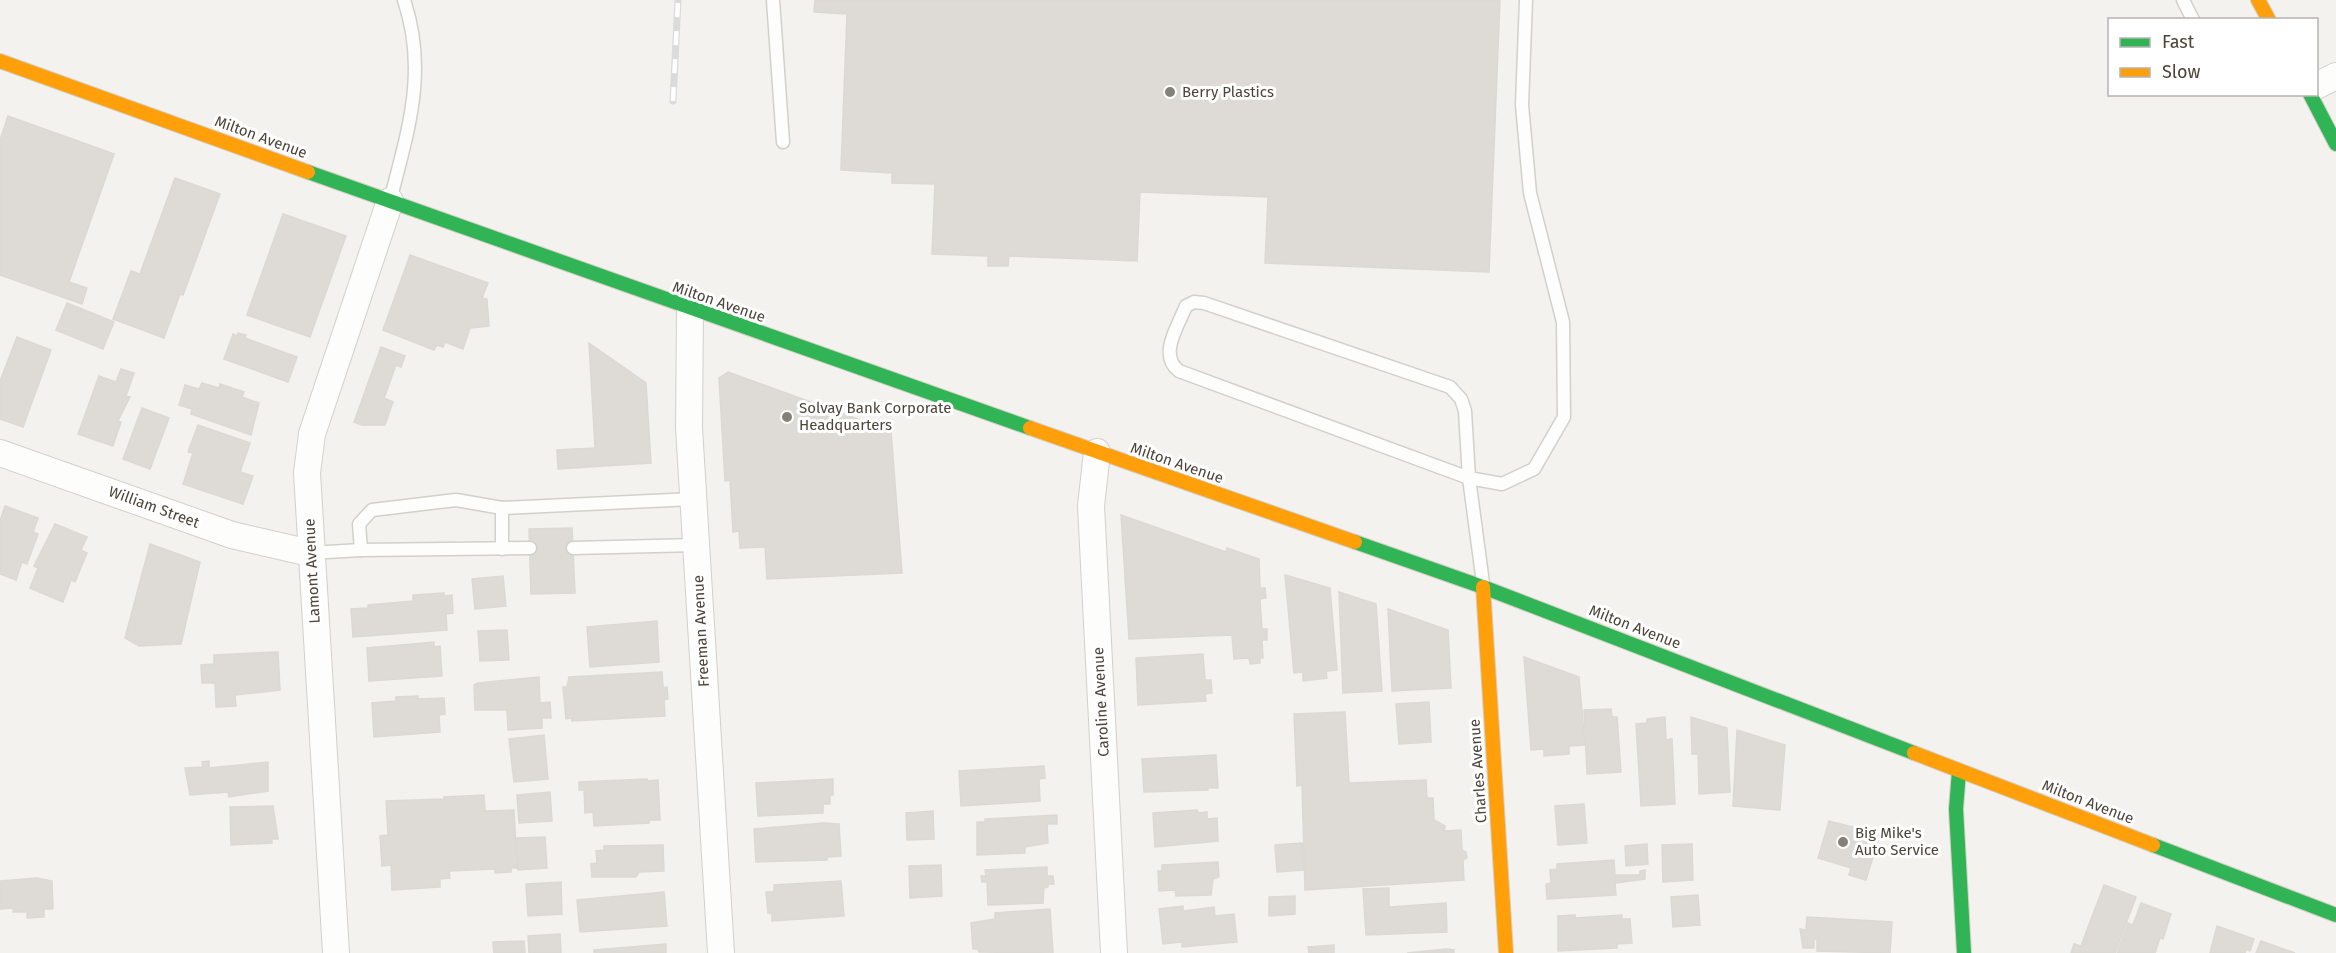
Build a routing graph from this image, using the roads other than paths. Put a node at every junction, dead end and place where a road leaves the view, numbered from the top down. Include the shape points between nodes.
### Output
1 (404, 0) edge
2 (773, 0) edge
3 (1526, 0) edge
4 (2183, 0) edge
5 (2258, 0) edge
6 (2192, 18) edge
7 (2268, 18) edge
8 (0, 62) edge
9 (2336, 76) edge
10 (2318, 85) edge
11 (2311, 96) edge
12 (783, 142) dead end
13 (2336, 144) edge
14 (390, 201) junction
15 (690, 309) junction
16 (1097, 452) junction
17 (0, 453) edge
18 (1469, 478) junction
19 (693, 499) junction
20 (502, 508) junction
21 (696, 545) junction
22 (502, 549) junction
23 (530, 549) dead end
24 (573, 549) dead end
25 (361, 550) junction
26 (310, 553) junction
27 (1483, 587) junction
28 (1959, 771) junction
29 (2336, 915) edge
30 (336, 953) edge
31 (721, 953) edge
32 (1114, 953) edge
33 (1506, 953) edge
34 (1964, 953) edge

1 - 14 lane via 413,26 414,104
2 - 12 lane
3 - 18 lane via 1522,105 1530,193 1563,322 1564,417 1534,469 1502,483
4 - 6 lane
5 - 7 main road
8 - 14 main road, Milton Avenue
9 - 10 street
11 - 13 main road
14 - 15 main road, Milton Avenue
14 - 26 street, Lamont Avenue via 312,434 307,473
15 - 16 main road, Milton Avenue
15 - 19 street, Freeman Avenue
16 - 27 main road, Milton Avenue
16 - 32 street, Caroline Avenue via 1091,506
17 - 26 street, William Street via 232,535
18 - 18 lane via 1465,411 1450,387 1204,303 1186,306 1168,353 1172,365 1179,370
18 - 27 lane
19 - 20 lane
19 - 21 street, Freeman Avenue
20 - 22 lane
20 - 25 lane via 456,500 372,510 359,524
21 - 24 lane
21 - 31 street, Freeman Avenue
22 - 23 lane
22 - 25 lane
25 - 26 lane
26 - 30 street, Lamont Avenue
27 - 28 main road, Milton Avenue
27 - 33 main road, Charles Avenue
28 - 29 main road, Milton Avenue
28 - 34 main road via 1956,809

